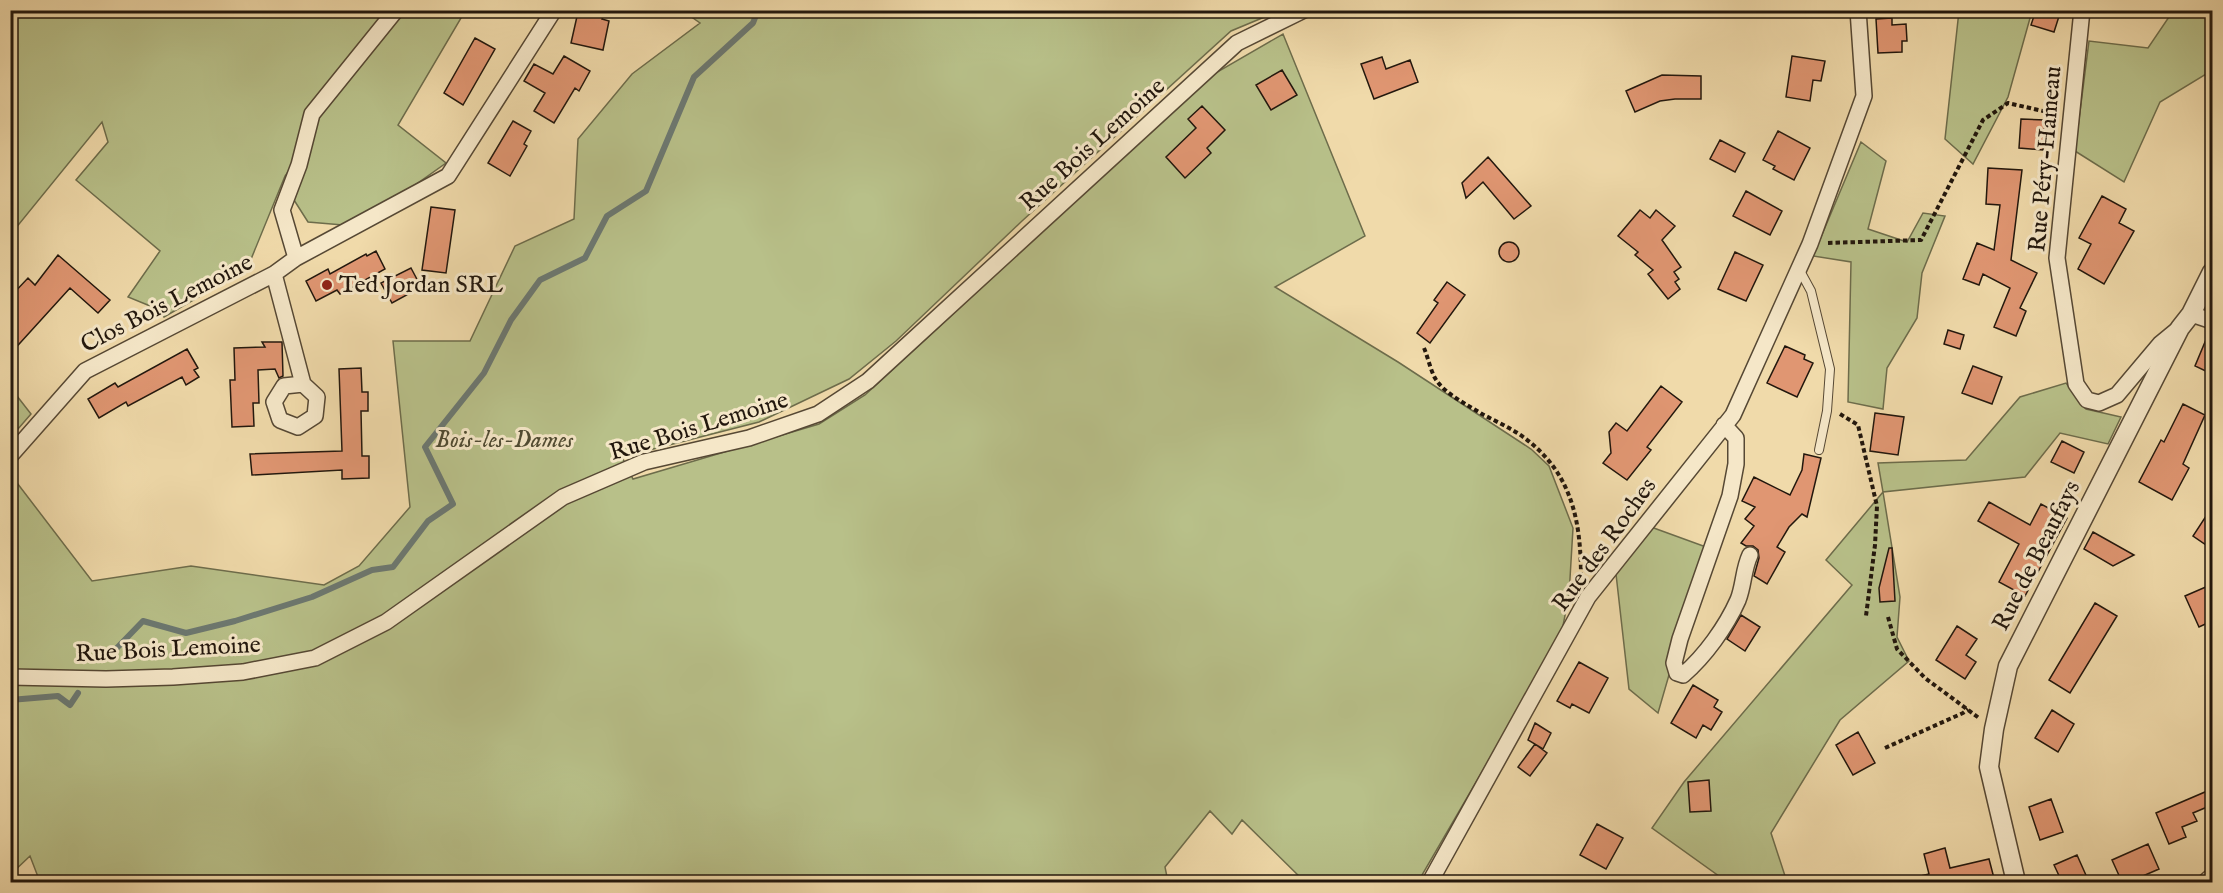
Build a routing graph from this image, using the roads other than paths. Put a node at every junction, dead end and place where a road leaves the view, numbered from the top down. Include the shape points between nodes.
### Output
1 (396, 10) edge
2 (554, 10) edge
3 (1304, 10) edge
4 (1858, 10) edge
5 (2082, 10) edge
6 (296, 258) junction
7 (1798, 267) junction
8 (2212, 272) edge
9 (274, 274) junction
10 (2185, 321) junction
11 (2212, 321) edge
12 (303, 384) dead end
13 (1724, 426) junction
14 (1819, 450) dead end
15 (10, 456) edge
16 (1750, 555) dead end
17 (10, 677) edge
18 (2212, 876) edge
19 (1430, 882) edge
20 (2016, 882) edge
21 (2205, 882) edge

1 - 6 street via 312,114 282,210
2 - 6 street, Clos Bois Lemoine via 448,176
3 - 17 street, Rue Bois Lemoine via 1238,43 868,381 818,414 749,438 644,462 563,497 386,622 315,658 243,672 173,677
4 - 7 street, Rue des Roches via 1864,96
5 - 10 street, Rue Péry-Hameau via 2057,258 2076,384 2087,400 2099,403 2117,396 2160,344
6 - 9 street, Clos Bois Lemoine
7 - 13 street, Rue des Roches via 1770,336 1733,415
7 - 14 lane via 1811,291 1829,362 1827,411
8 - 10 street, Rue de Beaufays
9 - 12 street, Clos Bois Lemoine
9 - 15 street, Clos Bois Lemoine via 85,371
10 - 11 street
10 - 20 street, Rue de Beaufays via 2008,666 1989,767
13 - 16 street via 1736,438 1730,496 1680,639 1674,663 1677,673 1683,675 1696,664 1721,630 1738,599
13 - 19 street, Rue des Roches via 1588,597
18 - 21 street

